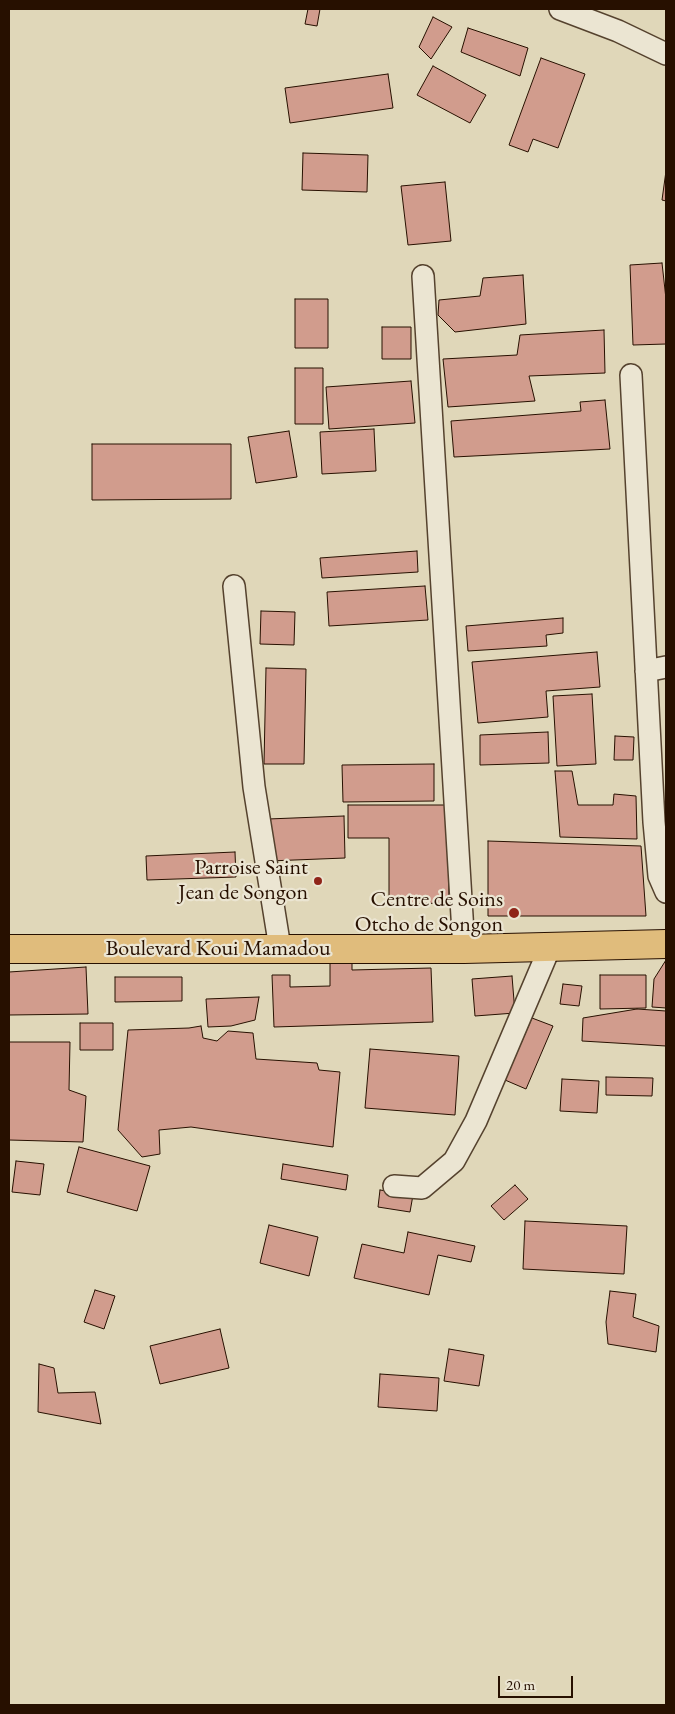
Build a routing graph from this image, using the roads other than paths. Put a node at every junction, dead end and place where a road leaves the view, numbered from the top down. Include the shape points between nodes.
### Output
1 (560, 9) edge
2 (666, 54) edge
3 (423, 276) dead end
4 (631, 374) dead end
5 (234, 586) dead end
6 (656, 669) edge
7 (666, 892) edge
8 (666, 944) edge
9 (550, 947) junction
10 (280, 948) junction
11 (9, 949) edge
12 (464, 949) junction
13 (394, 1186) dead end

1 - 2 street
3 - 12 street
4 - 6 street
5 - 10 street via 254,786
6 - 7 street via 655,831 659,876
8 - 9 main road, Boulevard Koui Mamadou
9 - 12 main road, Boulevard Koui Mamadou
9 - 13 street via 476,1121 454,1161 422,1188
10 - 11 main road, Boulevard Koui Mamadou
10 - 12 main road, Boulevard Koui Mamadou

